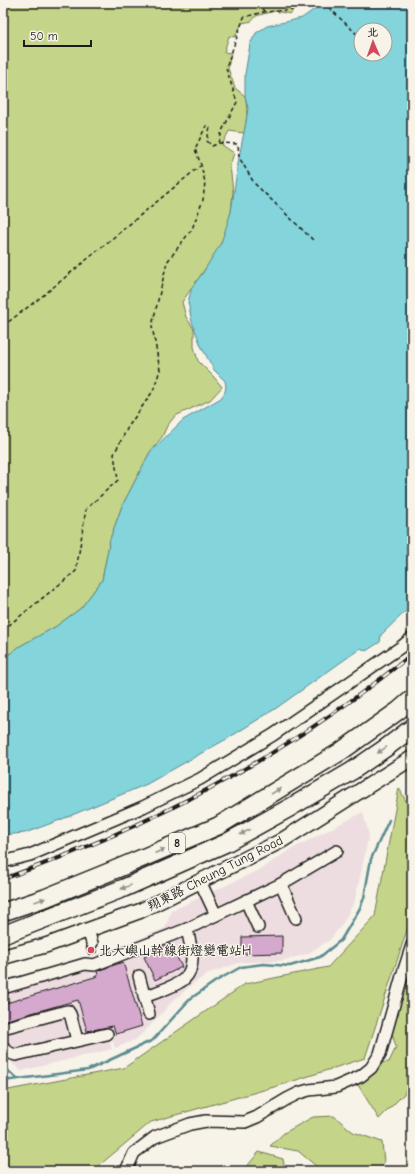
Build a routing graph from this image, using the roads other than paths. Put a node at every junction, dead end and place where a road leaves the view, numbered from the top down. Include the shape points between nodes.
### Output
1 (412, 638) edge
2 (412, 699) edge
3 (412, 728) edge
4 (412, 758) edge
5 (337, 851) dead end
6 (3, 862) edge
7 (200, 881) junction
8 (281, 884) junction
9 (246, 901) junction
10 (3, 912) edge
11 (216, 915) junction
12 (296, 918) dead end
13 (258, 927) dead end
14 (187, 929) junction
15 (3, 935) edge
16 (412, 945) edge
17 (3, 957) edge
18 (139, 976) dead end
19 (3, 988) edge
20 (144, 997) junction
21 (149, 1014) dead end
22 (3, 1028) edge
23 (107, 1034) dead end
24 (77, 1040) junction
25 (3, 1048) edge
26 (126, 1171) edge

1 - 6 lane via 273,735 200,779 30,855
10 -> 2 highway, 8 via 45,898 218,826 340,752
3 -> 15 highway, 8 via 352,771 226,843 124,888
4 - 7 main road, 翔東路 Cheung Tung Road via 281,841
5 - 8 lane
7 - 11 lane
7 - 17 main road, 翔東路 Cheung Tung Road via 90,937
8 - 9 lane
8 - 12 lane
9 - 11 lane
9 - 13 lane
11 - 14 lane
14 - 19 lane via 98,963 85,964
14 - 20 lane via 192,959 191,967 184,979
16 - 26 lane via 380,1054 371,1068 361,1076 336,1087 299,1093 245,1122 206,1121 155,1137 134,1153
18 - 20 lane
20 - 21 lane
22 - 24 lane via 68,1011 72,1017
23 - 24 lane
24 - 25 lane via 16,1055

